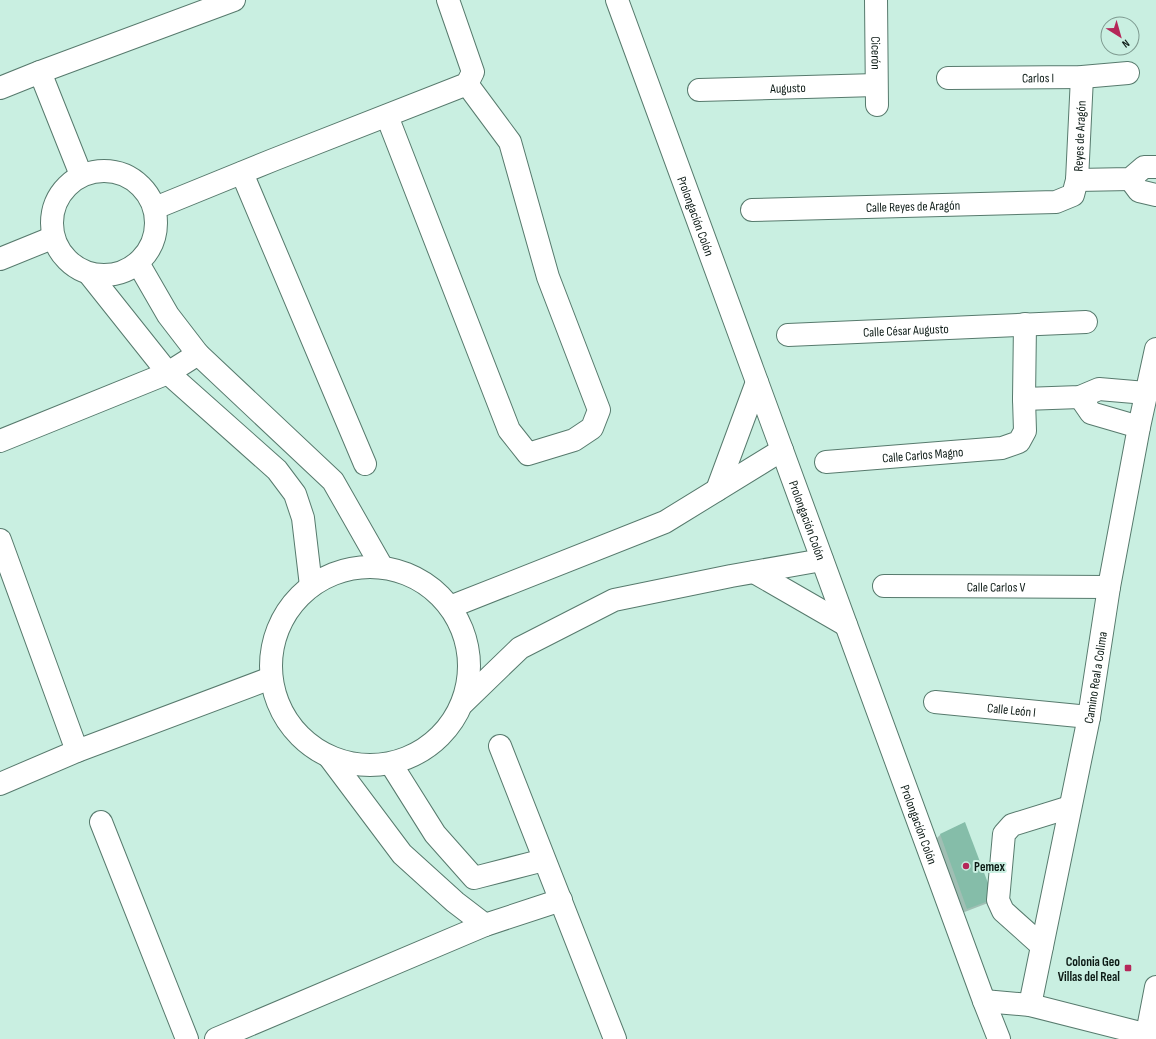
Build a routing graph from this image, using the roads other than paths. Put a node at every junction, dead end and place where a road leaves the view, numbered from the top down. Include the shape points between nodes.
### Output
1 (234, 0) edge
2 (448, 0) edge
3 (617, 0) edge
4 (876, 0) edge
5 (40, 72) junction
6 (1128, 73) dead end
7 (1082, 77) junction
8 (948, 78) dead end
9 (467, 84) junction
10 (0, 88) edge
11 (699, 90) dead end
12 (877, 95) joint
13 (387, 116) junction
14 (1156, 167) edge
15 (242, 173) junction
16 (81, 175) junction
17 (1130, 179) junction
18 (1075, 187) junction
19 (1156, 195) edge
20 (155, 208) junction
21 (752, 210) dead end
22 (52, 238) junction
23 (0, 259) edge
24 (138, 263) junction
25 (90, 275) junction
26 (1086, 322) dead end
27 (1025, 324) junction
28 (788, 335) dead end
29 (1156, 349) edge
30 (198, 354) junction
31 (168, 373) junction
32 (758, 382) junction
33 (1146, 394) junction
34 (1080, 397) junction
35 (1024, 400) junction
36 (1139, 427) junction
37 (0, 441) edge
38 (782, 450) junction
39 (826, 462) dead end
40 (365, 464) dead end
41 (717, 490) junction
42 (0, 540) edge
43 (822, 560) junction
44 (382, 567) junction
45 (754, 572) junction
46 (311, 586) junction
47 (884, 586) dead end
48 (1109, 587) junction
49 (450, 607) junction
50 (846, 624) junction
51 (270, 678) junction
52 (935, 702) dead end
53 (462, 703) junction
54 (1089, 717) junction
55 (500, 746) dead end
56 (77, 751) junction
57 (330, 758) junction
58 (391, 764) junction
59 (0, 784) edge
60 (1070, 807) junction
61 (101, 822) dead end
62 (544, 860) junction
63 (474, 878) junction
64 (561, 900) junction
65 (455, 902) junction
66 (485, 925) junction
67 (1042, 946) junction
68 (1156, 987) edge
69 (984, 1001) junction
70 (1030, 1005) junction
71 (1150, 1037) edge
72 (187, 1039) edge
73 (216, 1039) edge
74 (615, 1039) edge
75 (999, 1039) edge

1 - 5 street
2 - 9 street via 473,72
3 - 32 street, Prolongación Colón
4 - 12 street, Cicerón
5 - 10 street
5 - 16 street
6 - 7 street, Carlos I
7 - 8 street, Carlos I
7 - 18 street, Reyes de Aragón
9 - 13 street
9 - 13 street via 510,142 548,277 599,410 592,428 574,440 528,454 509,430
11 - 12 street, Augusto
13 - 15 street
14 - 17 street via 1144,167
15 - 20 street
15 - 40 street
16 - 20 street via 111,170 139,183
16 - 22 street via 55,201
17 - 18 street, Calle Reyes de Aragón
17 - 19 street via 1140,191
18 - 21 street, Calle Reyes de Aragón via 1056,202
20 - 24 street via 154,238
22 - 23 street
22 - 25 street via 66,262
24 - 25 street via 115,275
24 - 30 street via 168,315
25 - 31 street
26 - 27 street, Calle César Augusto
27 - 28 street, Calle César Augusto
27 - 35 street
29 - 33 street, Camino Real a Colima
30 - 31 street
30 - 44 street via 333,481
31 - 37 street
31 - 46 street via 277,470 295,494 304,518
32 - 38 street, Prolongación Colón
32 - 41 street
33 - 34 street via 1099,389
33 - 36 street, Camino Real a Colima
34 - 35 street
34 - 36 street via 1091,413
35 - 39 street, Calle Carlos Magno via 1025,431 1018,442 1002,448
36 - 48 street, Camino Real a Colima
38 - 41 street
38 - 43 street, Prolongación Colón
41 - 49 street via 665,522
42 - 56 street
43 - 45 street
43 - 50 street, Prolongación Colón
44 - 46 street via 357,568 333,574
44 - 49 street via 408,574 432,588
45 - 50 street
45 - 53 street via 614,600 520,648
46 - 51 street via 292,604 278,626 271,651
47 - 48 street, Calle Carlos V
48 - 54 street, Camino Real a Colima
49 - 53 street via 466,637 470,670
50 - 69 street, Prolongación Colón
51 - 56 street
51 - 57 street via 276,703 289,726 308,745
52 - 54 street, Calle León I
53 - 58 street via 446,731 421,752
54 - 60 street, Camino Real a Colima
55 - 62 street
56 - 59 street
57 - 58 street via 360,766
57 - 65 street via 402,854
58 - 63 street via 435,834
60 - 67 street, Camino Real a Colima
60 - 67 street via 1012,825 1004,834 998,900 1002,911
61 - 72 street
62 - 63 street
62 - 64 street
63 - 65 street
64 - 66 street
64 - 74 street
65 - 66 street
66 - 73 street
67 - 70 street, Camino Real a Colima
68 - 71 street
69 - 70 street
69 - 75 street, Prolongación Colón
70 - 71 street

